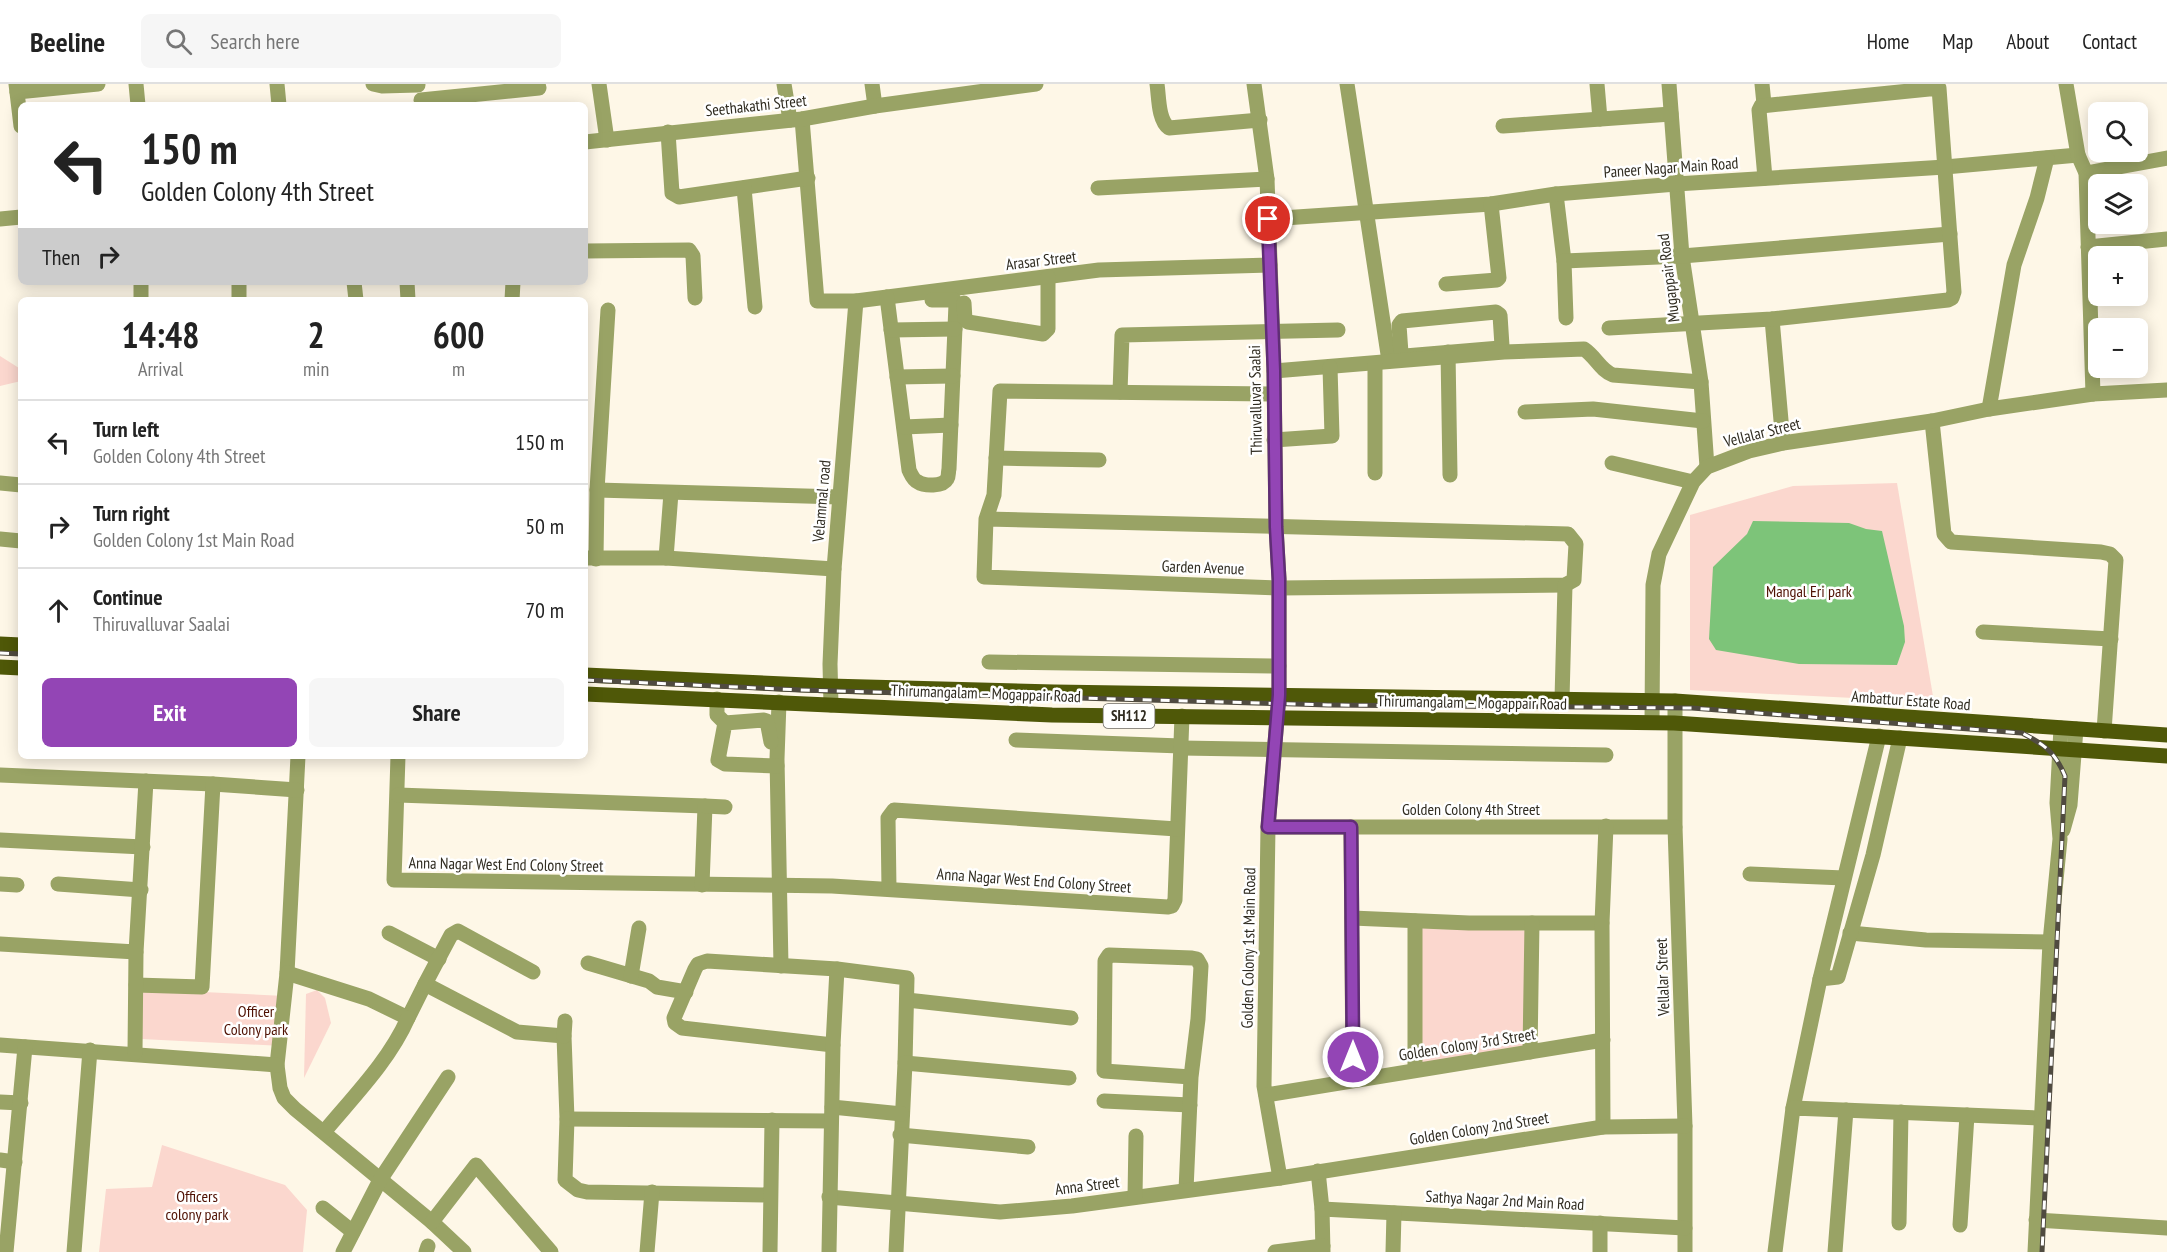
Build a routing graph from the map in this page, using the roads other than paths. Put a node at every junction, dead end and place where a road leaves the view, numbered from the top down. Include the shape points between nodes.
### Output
1 (98, 84) edge
2 (136, 84) edge
3 (276, 84) edge
4 (373, 84) edge
5 (418, 84) edge
6 (538, 84) edge
7 (599, 84) edge
8 (784, 84) edge
9 (872, 84) edge
10 (1157, 84) edge
11 (1254, 84) edge
12 (1347, 84) edge
13 (1597, 84) edge
14 (1669, 84) edge
15 (1762, 84) edge
16 (2066, 84) edge
17 (1028, 85) edge
18 (1946, 86) edge
19 (17, 88) edge
20 (1861, 90) edge
21 (931, 91) edge
22 (138, 102) edge
23 (279, 102) edge
24 (421, 102) edge
25 (429, 102) edge
26 (1764, 104) junction
27 (875, 106) junction
28 (1671, 114) junction
29 (1600, 119) junction
30 (796, 120) junction
31 (1260, 120) junction
32 (1503, 126) dead end
33 (668, 132) junction
34 (607, 140) junction
35 (588, 142) edge
36 (2078, 155) junction
37 (2047, 158) junction
38 (2167, 158) edge
39 (1945, 166) junction
40 (2086, 173) junction
41 (808, 178) junction
42 (1765, 178) junction
43 (1267, 179) junction
44 (1676, 183) junction
45 (744, 188) junction
46 (1098, 188) dead end
47 (1556, 194) junction
48 (1491, 204) junction
49 (1366, 211) junction
50 (18, 217) edge
51 (0, 219) edge
52 (1268, 219) junction
53 (1950, 234) junction
54 (2167, 238) edge
55 (2097, 246) edge
56 (2088, 247) edge
57 (588, 251) edge
58 (1682, 256) junction
59 (1564, 261) junction
60 (1270, 265) junction
61 (1048, 277) junction
62 (1446, 284) dead end
63 (963, 288) junction
64 (695, 298) dead end
65 (887, 300) junction
66 (856, 301) junction
67 (2090, 306) edge
68 (755, 307) dead end
69 (608, 310) dead end
70 (1566, 318) dead end
71 (1772, 319) junction
72 (1691, 324) junction
73 (1609, 328) dead end
74 (955, 329) junction
75 (891, 330) junction
76 (1338, 330) dead end
77 (1272, 333) junction
78 (1393, 337) junction
79 (1448, 354) junction
80 (1382, 363) junction
81 (1330, 367) junction
82 (1274, 371) junction
83 (953, 376) junction
84 (897, 377) junction
85 (1701, 382) junction
86 (2167, 390) edge
87 (1120, 393) junction
88 (1274, 394) junction
89 (2093, 394) junction
90 (1989, 409) junction
91 (1525, 412) dead end
92 (1932, 421) junction
93 (1703, 422) junction
94 (951, 425) junction
95 (904, 427) junction
96 (1274, 440) junction
97 (1782, 443) junction
98 (996, 458) junction
99 (1099, 460) dead end
100 (1612, 463) dead end
101 (1707, 467) junction
102 (1375, 473) dead end
103 (1450, 475) dead end
104 (1693, 482) junction
105 (0, 483) edge
106 (18, 485) edge
107 (597, 490) junction
108 (670, 493) junction
109 (839, 497) junction
110 (986, 519) junction
111 (1276, 527) junction
112 (0, 539) edge
113 (18, 541) edge
114 (591, 558) edge
115 (666, 558) junction
116 (834, 569) junction
117 (1565, 585) junction
118 (1279, 588) junction
119 (1983, 633) dead end
120 (2111, 639) junction
121 (0, 644) edge
122 (18, 645) edge
123 (988, 662) dead end
124 (1279, 666) junction
125 (0, 667) edge
126 (18, 668) edge
127 (588, 675) edge
128 (829, 686) junction
129 (588, 694) edge
130 (1279, 695) junction
131 (717, 699) junction
132 (1562, 699) junction
133 (1653, 701) junction
134 (1675, 701) junction
135 (779, 702) junction
136 (831, 705) junction
137 (1182, 716) junction
138 (1277, 717) junction
139 (1652, 722) junction
140 (725, 723) junction
141 (1674, 723) junction
142 (2068, 729) junction
143 (2104, 731) junction
144 (2167, 735) edge
145 (1879, 736) junction
146 (1900, 738) junction
147 (1016, 740) dead end
148 (1181, 747) junction
149 (1274, 749) junction
150 (2067, 749) junction
151 (1606, 755) dead end
152 (2167, 756) edge
153 (298, 759) edge
154 (398, 759) edge
155 (776, 766) junction
156 (0, 775) edge
157 (146, 781) junction
158 (213, 784) junction
159 (297, 790) junction
160 (398, 795) junction
161 (705, 806) junction
162 (725, 807) dead end
163 (1606, 826) junction
164 (1675, 826) junction
165 (1268, 827) junction
166 (1351, 827) junction
167 (1177, 829) junction
168 (0, 840) edge
169 (143, 847) junction
170 (1750, 874) dead end
171 (1845, 878) junction
172 (0, 884) edge
173 (58, 884) dead end
174 (17, 885) dead end
175 (702, 885) junction
176 (779, 886) junction
177 (889, 889) junction
178 (141, 890) junction
179 (1352, 918) junction
180 (1414, 921) junction
181 (1532, 923) junction
182 (1602, 923) junction
183 (639, 928) dead end
184 (389, 933) dead end
185 (1850, 933) junction
186 (2050, 942) junction
187 (0, 944) edge
188 (136, 952) junction
189 (439, 959) junction
190 (588, 963) dead end
191 (781, 966) junction
192 (837, 969) junction
193 (533, 972) dead end
194 (287, 974) junction
195 (631, 976) junction
196 (1820, 980) junction
197 (136, 984) junction
198 (425, 984) junction
199 (686, 993) junction
200 (907, 1000) junction
201 (408, 1018) junction
202 (1071, 1018) dead end
203 (1603, 1040) junction
204 (0, 1045) edge
205 (832, 1045) junction
206 (25, 1047) junction
207 (90, 1050) junction
208 (1530, 1052) junction
209 (135, 1053) junction
210 (905, 1063) junction
211 (277, 1065) junction
212 (1415, 1070) junction
213 (448, 1077) dead end
214 (1191, 1077) junction
215 (1069, 1078) dead end
216 (1353, 1080) junction
217 (1266, 1095) junction
218 (1104, 1101) dead end
219 (0, 1102) edge
220 (21, 1103) junction
221 (1190, 1105) junction
222 (1794, 1108) junction
223 (1846, 1110) junction
224 (1901, 1112) junction
225 (831, 1114) junction
226 (902, 1114) junction
227 (1967, 1115) junction
228 (2041, 1118) junction
229 (567, 1119) junction
230 (772, 1120) junction
231 (1685, 1126) junction
232 (1603, 1127) junction
233 (324, 1132) junction
234 (900, 1134) junction
235 (1136, 1136) dead end
236 (1028, 1147) dead end
237 (8, 1161) edge
238 (1318, 1172) junction
239 (1280, 1178) junction
240 (380, 1180) junction
241 (1186, 1190) junction
242 (652, 1192) junction
243 (770, 1194) junction
244 (829, 1197) junction
245 (1135, 1197) junction
246 (897, 1203) junction
247 (323, 1208) dead end
248 (1322, 1209) junction
249 (1394, 1213) junction
250 (2036, 1220) junction
251 (432, 1222) junction
252 (1600, 1223) junction
253 (1899, 1223) dead end
254 (4, 1224) edge
255 (1960, 1225) dead end
256 (1685, 1228) junction
257 (2167, 1228) edge
258 (353, 1232) junction
259 (1323, 1249) edge
260 (462, 1251) edge
261 (6, 1252) edge
262 (74, 1252) edge
263 (344, 1252) edge
264 (551, 1252) edge
265 (647, 1252) edge
266 (770, 1252) edge
267 (829, 1252) edge
268 (896, 1252) edge
269 (1275, 1252) edge
270 (1393, 1252) edge
271 (1600, 1252) edge
272 (1685, 1252) edge
273 (1775, 1252) edge
274 (1835, 1252) edge
275 (2034, 1252) edge

1 - 19 street
2 - 22 street
3 - 23 street
4 - 5 street
5 - 24 street
6 - 25 street via 539,88
7 - 34 street
8 - 30 street
9 - 27 street
10 - 31 street via 1162,120 1169,128
11 - 31 street, Thiruvalluvar Saalai
12 - 49 street
13 - 29 street
14 - 28 street, Mugappair Road
15 - 26 street
16 - 36 street
17 - 21 street, Seethakathi Street
18 - 20 street
18 - 39 street
20 - 26 street
21 - 27 street, Seethakathi Street
26 - 42 street via 1759,110
27 - 30 street, Seethakathi Street
28 - 29 street
28 - 44 street, Mugappair Road
29 - 32 street
30 - 33 street, Seethakathi Street
30 - 41 street
31 - 43 street, Thiruvalluvar Saalai
33 - 34 street, Seethakathi Street
33 - 45 street via 675,196
34 - 35 street, Seethakathi Street
36 - 37 street, Paneer Nagar Main Road
36 - 40 street
37 - 39 street, Paneer Nagar Main Road
37 - 90 street via 2014,265
38 - 40 street
39 - 42 street, Paneer Nagar Main Road
39 - 53 street
40 - 56 street
41 - 45 street
41 - 66 street, Arasar Street via 817,301
42 - 44 street, Paneer Nagar Main Road
43 - 46 street
43 - 52 street, Thiruvalluvar Saalai
44 - 47 street, Paneer Nagar Main Road
44 - 58 street, Mugappair Road
45 - 68 street
47 - 48 street, Paneer Nagar Main Road
47 - 59 street
48 - 49 street, Paneer Nagar Main Road
48 - 62 street via 1500,275 1497,280
49 - 52 street, Paneer Nagar Main Road
49 - 78 street
50 - 51 street
52 - 60 street, Thiruvalluvar Saalai
53 - 58 street
53 - 71 street via 1954,292 1948,300
54 - 55 street
57 - 64 street via 689,250 693,256
58 - 59 street
58 - 72 street, Mugappair Road
59 - 70 street
60 - 61 street, Arasar Street via 1098,270
60 - 77 street, Thiruvalluvar Saalai
61 - 63 street, Arasar Street
61 - 63 street via 1048,329 1043,334 968,322
63 - 65 street, Arasar Street
65 - 66 street, Arasar Street
65 - 74 street via 954,300
65 - 75 street
66 - 109 street, Velammal road
67 - 89 street
69 - 107 street
71 - 72 street
71 - 97 street
72 - 73 street
72 - 85 street, Mugappair Road
74 - 75 street
74 - 83 street
75 - 84 street
76 - 77 street
77 - 82 street, Thiruvalluvar Saalai
77 - 87 street via 1122,335
78 - 79 street via 1402,355
78 - 79 street via 1402,321 1499,313 1501,347
78 - 80 street
79 - 80 street
79 - 85 street via 1584,349 1604,372 1613,375
79 - 103 street
80 - 81 street
80 - 102 street
81 - 82 street
81 - 96 street via 1332,436
82 - 88 street, Thiruvalluvar Saalai
83 - 84 street
83 - 94 street
84 - 95 street
85 - 93 street, Mugappair Road
86 - 89 street, Vellalar Street
87 - 88 street
87 - 98 street via 1000,391
88 - 96 street, Thiruvalluvar Saalai
89 - 90 street, Vellalar Street
90 - 92 street, Vellalar Street
91 - 93 street via 1593,409
92 - 97 street, Vellalar Street
92 - 120 street via 1947,539 1961,544 2110,554 2116,560
93 - 101 street, Mugappair Road
94 - 95 street
94 - 95 street via 947,479 927,485 912,477
96 - 111 street, Thiruvalluvar Saalai
97 - 101 street, Vellalar Street
98 - 99 street
98 - 110 street via 994,495
100 - 104 street
101 - 104 street, Vellalar Street
104 - 133 street, Vellalar Street via 1659,554 1653,585
105 - 106 street
107 - 108 street
107 - 114 street
108 - 109 street
108 - 115 street
109 - 116 street, Velammal road
110 - 111 street
110 - 118 street, Garden Avenue via 984,577
111 - 117 street via 1568,534 1576,544 1575,576
111 - 118 street, Thiruvalluvar Saalai
112 - 113 street
114 - 115 street
115 - 116 street
116 - 128 street, Velammal road
117 - 118 street, Garden Avenue
117 - 132 street
118 - 124 street, Thiruvalluvar Saalai
119 - 120 street
120 - 143 street
121 - 122 main road
123 - 124 street
124 - 130 street, Thiruvalluvar Saalai
125 - 126 main road
127 - 128 main road, Thirumangalam – Mogappair Road / SH112
128 - 130 main road, Thirumangalam – Mogappair Road / SH112
128 - 136 street, Velammal road
129 - 131 main road, Thirumangalam – Mogappair Road / SH112
130 - 132 main road, Thirumangalam – Mogappair Road / SH112
130 - 138 street, Thiruvalluvar Saalai
131 - 135 main road, Thirumangalam – Mogappair Road / SH112
131 - 140 street via 717,715
132 - 133 main road, Thirumangalam – Mogappair Road / SH112
133 - 134 main road, Ambattur Estate Road
133 - 139 street, Vellalar Street
134 - 141 street, Vellalar Street
134 - 142 main road, Ambattur Estate Road
135 - 136 main road, Thirumangalam – Mogappair Road / SH112
135 - 155 street
136 - 137 main road, Thirumangalam – Mogappair Road / SH112 via 1053,715
137 - 138 main road, Thirumangalam – Mogappair Road / SH112
137 - 148 street, Anna Nagar West End Colony Street
138 - 139 main road, Thirumangalam – Mogappair Road / SH112
138 - 149 street, Golden Colony 1st Main Road
139 - 141 main road, Thirumangalam – Mogappair Road / SH112
140 - 155 street via 767,722
140 - 155 street via 718,760
141 - 145 main road
141 - 164 street, Vellalar Street
142 - 143 main road, Ambattur Estate Road
142 - 150 street
143 - 144 main road, Ambattur Estate Road
145 - 146 main road
145 - 171 street
146 - 150 main road
146 - 185 street
147 - 148 street
148 - 149 street
148 - 167 street, Anna Nagar West End Colony Street
149 - 151 street
149 - 165 street, Golden Colony 1st Main Road
150 - 152 main road
150 - 186 street via 2070,805 2060,839
153 - 159 street
154 - 160 street, Anna Nagar West End Colony Street
155 - 176 street
156 - 157 street
157 - 158 street
157 - 169 street
158 - 159 street
158 - 197 street via 202,987
159 - 194 street
160 - 161 street
160 - 175 street, Anna Nagar West End Colony Street via 394,880
161 - 162 street
161 - 175 street
163 - 164 street, Golden Colony 4th Street
163 - 166 street, Golden Colony 4th Street
163 - 182 street
164 - 231 street, Vellalar Street
165 - 166 street, Golden Colony 4th Street
165 - 217 street, Golden Colony 1st Main Road
166 - 179 street
167 - 177 street, Anna Nagar West End Colony Street via 1175,900 1168,907
167 - 177 street via 894,810 888,818
168 - 169 street
169 - 178 street
170 - 171 street
171 - 196 street
172 - 174 street
173 - 178 street
175 - 176 street, Anna Nagar West End Colony Street
176 - 177 street, Anna Nagar West End Colony Street
176 - 191 street
178 - 188 street
179 - 180 street
179 - 216 street
180 - 181 street
180 - 212 street
181 - 182 street
181 - 208 street
182 - 203 street
183 - 195 street
184 - 189 street
185 - 186 street via 1926,940
185 - 196 street via 1838,976
186 - 228 street
187 - 188 street
188 - 197 street
189 - 193 street via 451,935 458,931
189 - 198 street
190 - 195 street
191 - 192 street
191 - 199 street via 707,961 698,964
192 - 200 street via 907,978
192 - 205 street
194 - 201 street via 369,999
194 - 211 street
195 - 199 street
196 - 222 street
197 - 209 street
198 - 201 street
198 - 229 street via 517,1032 565,1029
199 - 205 street via 674,1018 682,1028
200 - 202 street
200 - 210 street
201 - 233 street via 384,1059
203 - 208 street, Golden Colony 3rd Street
203 - 232 street
204 - 206 street
205 - 225 street
206 - 207 street
206 - 220 street
207 - 209 street
207 - 262 street
208 - 212 street, Golden Colony 3rd Street
209 - 211 street
210 - 215 street
210 - 226 street
211 - 233 street via 284,1098
212 - 216 street, Golden Colony 3rd Street
213 - 240 street
214 - 214 street via 1104,1071 1107,957 1113,954 1197,959 1201,966
214 - 221 street
216 - 217 street, Golden Colony 3rd Street
217 - 239 street, Golden Colony 1st Main Road
218 - 221 street
219 - 220 street
220 - 237 street
221 - 241 street
222 - 223 street
222 - 273 street
223 - 224 street
223 - 274 street
224 - 227 street
224 - 253 street
225 - 226 street
225 - 230 street
225 - 244 street
226 - 234 street
227 - 228 street
227 - 255 street
228 - 250 street
229 - 230 street
229 - 242 street via 565,1180 587,1192
230 - 243 street
231 - 232 street, Golden Colony 2nd Street
231 - 256 street, Vellalar Street
232 - 238 street, Golden Colony 2nd Street
233 - 240 street
234 - 236 street
234 - 246 street
235 - 245 street
237 - 254 street
238 - 239 street, Golden Colony 2nd Street
238 - 248 street
239 - 241 street, Anna Street
240 - 251 street
240 - 258 street
241 - 245 street, Anna Street
242 - 243 street
242 - 265 street
243 - 266 street
244 - 246 street, Anna Street
244 - 267 street
245 - 246 street, Anna Street via 1000,1212
246 - 268 street
247 - 258 street
248 - 249 street, Sathya Nagar 2nd Main Road
248 - 259 street
249 - 252 street, Sathya Nagar 2nd Main Road
249 - 270 street
250 - 257 street
250 - 275 street
251 - 260 street
251 - 264 street via 476,1165
252 - 256 street, Sathya Nagar 2nd Main Road
252 - 271 street
254 - 261 street
256 - 272 street, Vellalar Street
258 - 263 street
259 - 269 street

